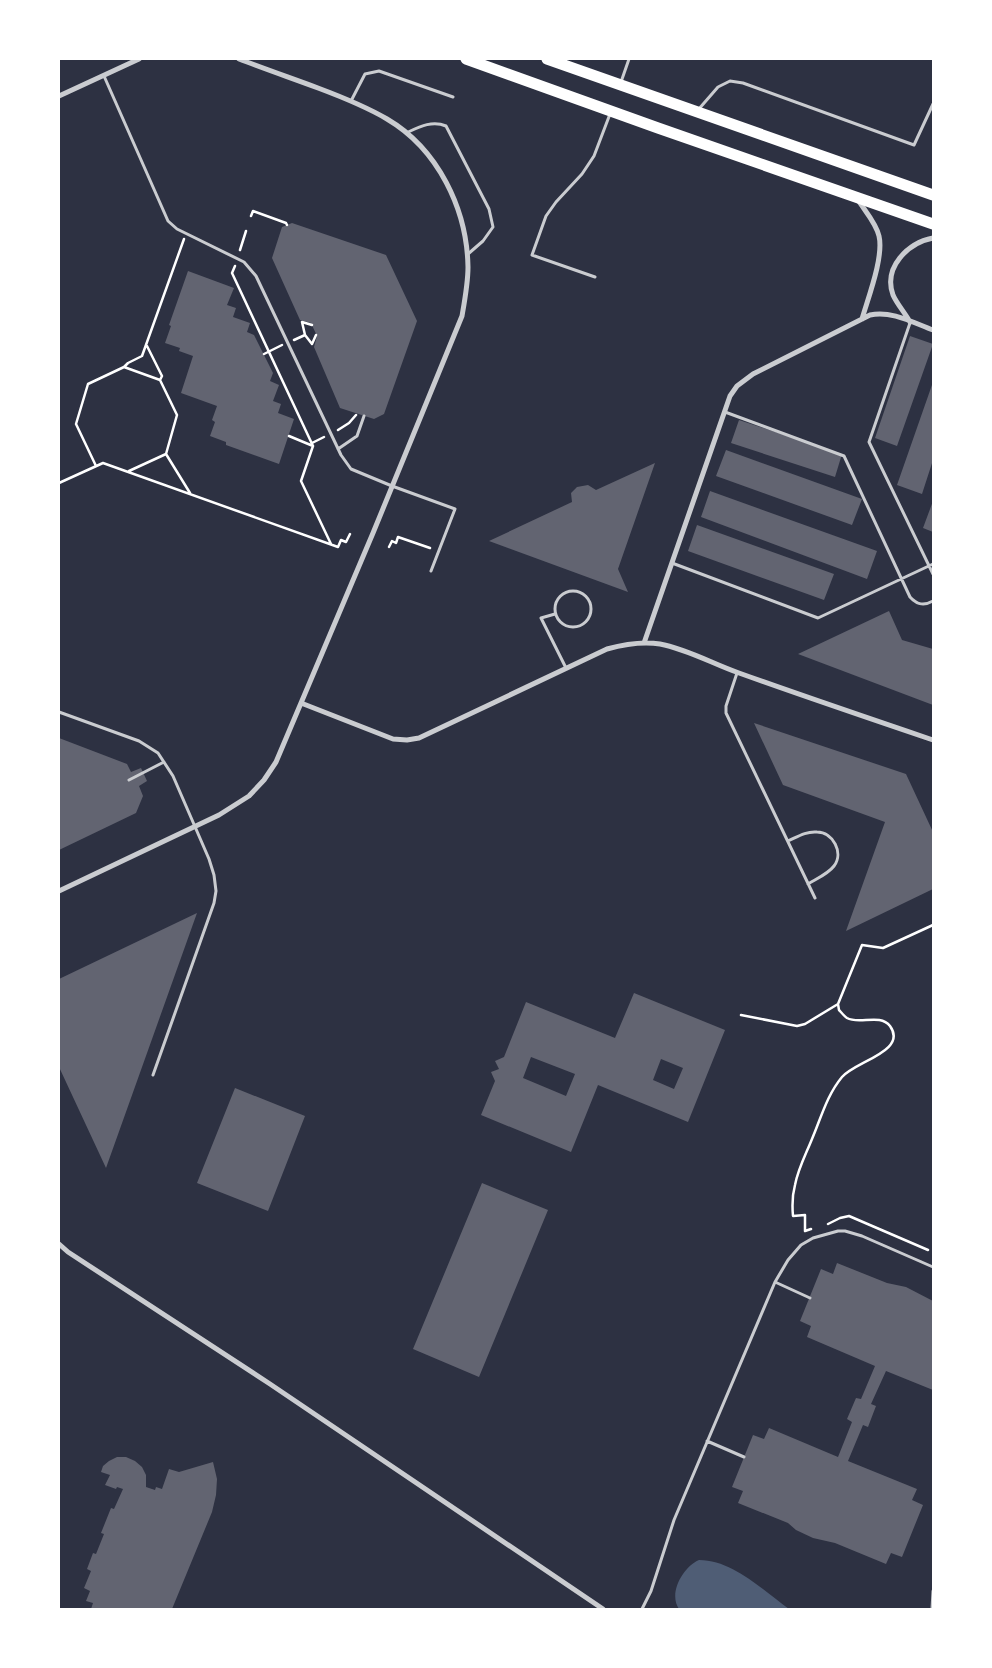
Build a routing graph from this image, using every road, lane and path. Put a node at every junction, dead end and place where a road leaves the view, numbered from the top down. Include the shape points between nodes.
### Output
1 (139, 59) edge
2 (239, 59) edge
3 (466, 59) edge
4 (547, 59) edge
5 (629, 59) edge
6 (103, 75) junction
7 (620, 85) junction
8 (59, 96) edge
9 (453, 97) dead end
10 (351, 101) junction
11 (933, 104) edge
12 (611, 111) junction
13 (696, 112) junction
14 (406, 133) junction
15 (933, 195) edge
16 (856, 197) junction
17 (252, 216) dead end
18 (933, 224) edge
19 (288, 225) dead end
20 (246, 231) dead end
21 (186, 233) junction
22 (933, 238) edge
23 (240, 250) dead end
24 (467, 255) junction
25 (235, 266) dead end
26 (595, 277) dead end
27 (862, 319) junction
28 (910, 322) junction
29 (312, 325) dead end
30 (933, 330) edge
31 (305, 335) dead end
32 (316, 335) dead end
33 (312, 344) dead end
34 (146, 345) junction
35 (269, 351) junction
36 (264, 354) dead end
37 (124, 368) junction
38 (160, 380) junction
39 (724, 412) junction
40 (356, 414) dead end
41 (364, 416) dead end
42 (338, 430) dead end
43 (288, 436) dead end
44 (324, 437) dead end
45 (313, 445) junction
46 (338, 449) junction
47 (166, 454) junction
48 (96, 466) junction
49 (129, 471) junction
50 (59, 483) edge
51 (392, 486) junction
52 (190, 494) junction
53 (350, 534) dead end
54 (331, 544) junction
55 (389, 547) dead end
56 (430, 548) dead end
57 (672, 562) junction
58 (933, 564) edge
59 (929, 566) junction
60 (431, 571) dead end
61 (933, 574) edge
62 (900, 579) junction
63 (933, 601) edge
64 (556, 614) junction
65 (644, 643) junction
66 (566, 669) junction
67 (737, 673) junction
68 (301, 702) junction
69 (59, 712) edge
70 (933, 740) edge
71 (164, 762) junction
72 (129, 780) dead end
73 (194, 828) junction
74 (788, 841) junction
75 (808, 884) junction
76 (59, 891) edge
77 (815, 898) dead end
78 (933, 925) edge
79 (838, 1004) junction
80 (742, 1015) dead end
81 (153, 1075) dead end
82 (824, 1226) dead end
83 (817, 1228) dead end
84 (59, 1244) edge
85 (928, 1250) dead end
86 (933, 1267) edge
87 (775, 1282) junction
88 (810, 1298) dead end
89 (707, 1441) junction
90 (744, 1457) dead end
91 (933, 1592) edge
92 (603, 1609) edge
93 (642, 1609) edge
94 (932, 1609) edge

1 - 6 street
2 - 10 street
3 - 12 highway
4 - 7 highway
5 - 7 lane
6 - 8 street
6 - 21 lane via 168,221
7 - 13 highway
9 - 10 lane via 379,71 364,74
10 - 14 street via 390,120
11 - 13 lane via 914,145 730,81 718,87
12 - 16 highway
12 - 26 lane via 594,156 546,216 532,256
13 - 15 highway
14 - 24 street via 428,155 454,198 462,221
14 - 24 lane via 430,124 446,126 489,209 493,227
16 - 18 highway
16 - 27 street via 880,237 880,256
17 - 19 path via 253,211
20 - 23 path
21 - 34 path
21 - 46 lane via 244,262 256,276
22 - 28 street via 910,248 897,261 890,279 894,295
24 - 51 street via 467,291 459,323
25 - 35 path via 232,273
27 - 28 street via 880,313
27 - 39 street via 753,374 730,396
28 - 30 street
28 - 59 lane via 869,442
29 - 31 path via 302,322
32 - 33 path
34 - 37 path via 142,356
34 - 38 path via 162,376
35 - 36 path
35 - 45 path
37 - 38 path
37 - 48 path via 88,384 76,424
38 - 47 path via 177,415
39 - 57 street
39 - 62 lane via 844,456
40 - 42 path
41 - 46 lane via 357,436
43 - 45 path
44 - 45 path
45 - 54 path via 301,481
46 - 51 lane via 351,468
47 - 49 path
47 - 52 path
48 - 49 path via 102,463
48 - 50 path
49 - 52 path
51 - 60 lane via 455,508
51 - 68 street
52 - 54 path
53 - 54 path via 346,542 341,540 338,547
55 - 56 path via 392,541 396,543 398,537
57 - 62 lane via 818,618
57 - 65 street
58 - 59 lane
59 - 61 lane
59 - 62 lane
62 - 63 lane via 915,603
64 - 64 lane via 557,602 565,593 582,594 590,603 590,615 578,627 566,626
64 - 66 lane via 541,618
65 - 66 street via 608,649
65 - 67 street via 680,650
66 - 68 street via 428,734 407,740 393,739
67 - 70 street
67 - 74 lane via 726,713
68 - 73 street via 276,762 264,780 249,796
69 - 71 lane via 139,741 158,753
71 - 72 lane
71 - 73 lane via 174,776
73 - 76 street
73 - 81 lane via 209,859 216,891
74 - 75 lane
74 - 75 lane via 807,832 819,831 837,845 838,857 834,866
75 - 77 lane
78 - 79 path via 883,948 862,945
79 - 80 path via 797,1026
79 - 83 path via 838,1010 847,1018 889,1024 894,1042 889,1049 856,1065 843,1076 827,1103 800,1169 792,1204 793,1216 805,1215 805,1231
82 - 85 path via 849,1216
84 - 92 street
86 - 87 lane via 862,1236 838,1231 801,1245
87 - 88 lane
87 - 89 lane
89 - 90 lane
89 - 93 lane
91 - 94 lane

